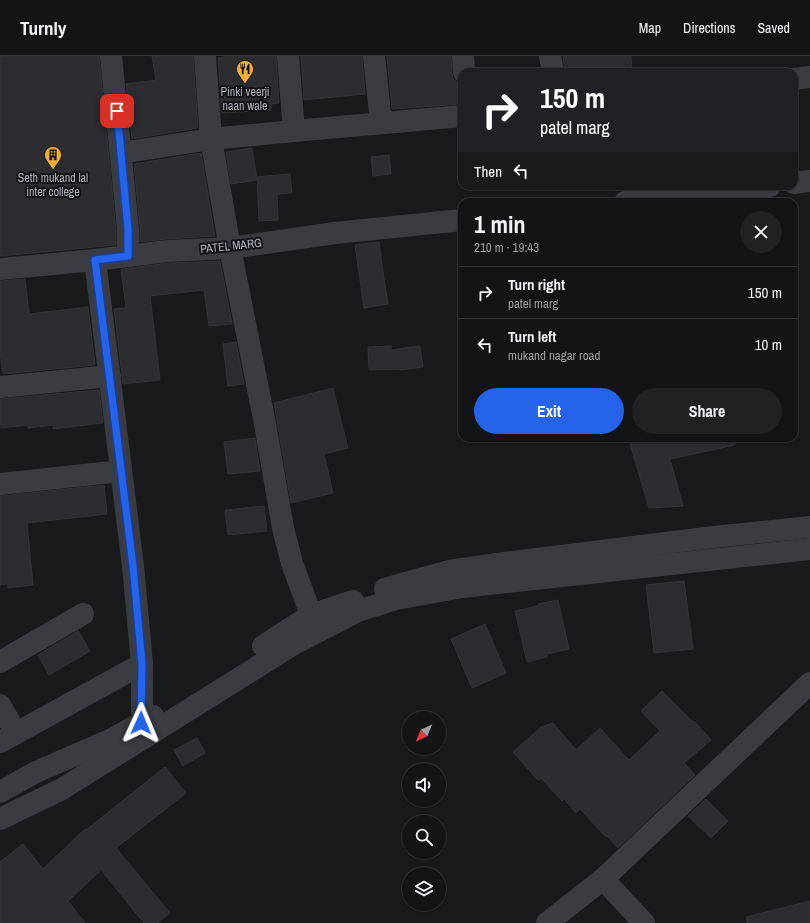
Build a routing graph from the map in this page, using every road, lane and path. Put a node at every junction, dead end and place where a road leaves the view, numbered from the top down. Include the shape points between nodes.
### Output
1 (111, 56) edge
2 (205, 56) edge
3 (288, 56) edge
4 (374, 56) edge
5 (463, 56) edge
6 (550, 56) edge
7 (464, 68) edge
8 (552, 68) edge
9 (810, 77) edge
10 (798, 78) edge
11 (458, 116) edge
12 (381, 123) junction
13 (294, 131) junction
14 (211, 139) junction
15 (121, 152) junction
16 (810, 181) edge
17 (798, 182) edge
18 (703, 190) edge
19 (648, 193) edge
20 (635, 198) edge
21 (458, 220) edge
22 (230, 248) junction
23 (128, 256) junction
24 (95, 260) junction
25 (0, 268) edge
26 (110, 376) junction
27 (0, 387) edge
28 (121, 471) junction
29 (0, 484) edge
30 (810, 527) edge
31 (810, 549) edge
32 (83, 614) dead end
33 (315, 623) junction
34 (0, 662) edge
35 (142, 664) junction
36 (810, 683) edge
37 (0, 705) edge
38 (142, 731) junction
39 (8, 737) edge
40 (0, 792) edge
41 (0, 820) edge
42 (603, 879) junction
43 (547, 923) edge
44 (644, 923) edge

1 - 15 street
2 - 14 street
3 - 13 street
4 - 12 street
5 - 7 street
6 - 8 street
9 - 10 street
11 - 12 street
12 - 13 street
13 - 14 street
14 - 15 street
14 - 22 street
15 - 23 street
16 - 17 street
18 - 19 street
19 - 20 street
21 - 22 street, PATEL MARG via 335,233
22 - 23 street, PATEL MARG
22 - 33 street via 283,528 292,562
23 - 24 street, PATEL MARG
24 - 25 street, PATEL MARG
24 - 26 street
26 - 27 street
26 - 28 street
28 - 29 street
28 - 35 street
30 - 33 street via 449,571 405,583
31 - 33 street via 462,587 396,600
32 - 34 street
33 - 38 street via 294,644
35 - 38 street
35 - 39 street
36 - 42 street
37 - 39 street
38 - 40 street via 112,739 36,772
38 - 41 street via 62,789
42 - 43 street
42 - 44 street

